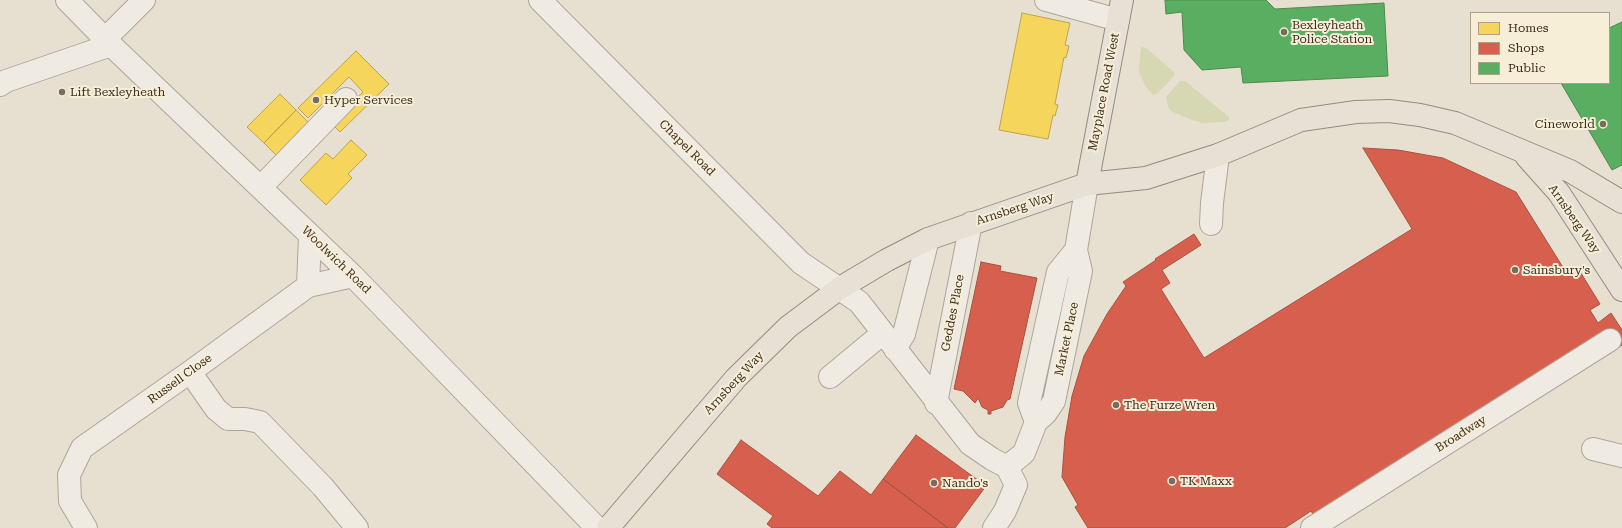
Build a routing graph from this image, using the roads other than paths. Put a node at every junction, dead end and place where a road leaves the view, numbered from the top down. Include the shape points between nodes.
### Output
1 (67, 0) edge
2 (144, 0) edge
3 (540, 0) edge
4 (1046, 0) edge
5 (1115, 12) edge
6 (108, 42) junction
7 (0, 85) edge
8 (346, 99) dead end
9 (1521, 151) junction
10 (1218, 155) junction
11 (1087, 184) junction
12 (261, 187) junction
13 (1622, 202) edge
14 (971, 223) junction
15 (1211, 224) dead end
16 (310, 236) junction
17 (928, 239) junction
18 (353, 276) junction
19 (308, 286) junction
20 (840, 288) junction
21 (1622, 290) edge
22 (1610, 340) dead end
23 (889, 341) junction
24 (190, 372) junction
25 (830, 376) dead end
26 (936, 403) junction
27 (1593, 449) dead end
28 (1621, 457) edge
29 (1007, 466) junction
30 (86, 528) edge
31 (357, 528) edge
32 (597, 528) edge
33 (608, 528) edge
34 (994, 528) edge
35 (1312, 528) edge

1 - 6 street, Woolwich Road
2 - 6 street
3 - 20 street, Chapel Road via 801,263
4 - 5 street
5 - 11 main road, Mayplace Road West
6 - 7 street
6 - 12 street, Woolwich Road
8 - 12 street
9 - 10 main road, Arnsberg Way via 1455,123 1389,111 1356,112 1301,120
9 - 13 main road, Arnsberg Way via 1570,171
9 - 21 main road, Arnsberg Way via 1559,193
10 - 11 main road, Arnsberg Way via 1146,178
10 - 15 street
11 - 14 main road, Arnsberg Way
11 - 29 street, Market Place via 1076,250 1081,271 1054,402 1036,422 1024,453
12 - 16 street, Woolwich Road
14 - 17 main road, Arnsberg Way
14 - 26 street, Geddes Place
16 - 18 street, Woolwich Road
16 - 19 street
17 - 20 main road, Arnsberg Way
17 - 23 street via 904,334
18 - 19 street
18 - 32 street, Woolwich Road
19 - 24 street, Russell Close
20 - 23 street via 859,302
20 - 33 main road, Arnsberg Way via 788,327 736,378
22 - 35 street, Broadway
23 - 25 street
23 - 26 street
24 - 30 street, Russell Close via 82,448 68,475 70,501
24 - 31 street via 216,409 228,419 260,422 323,487
26 - 29 street via 970,444
27 - 28 street
29 - 34 street via 1016,485 1005,511

